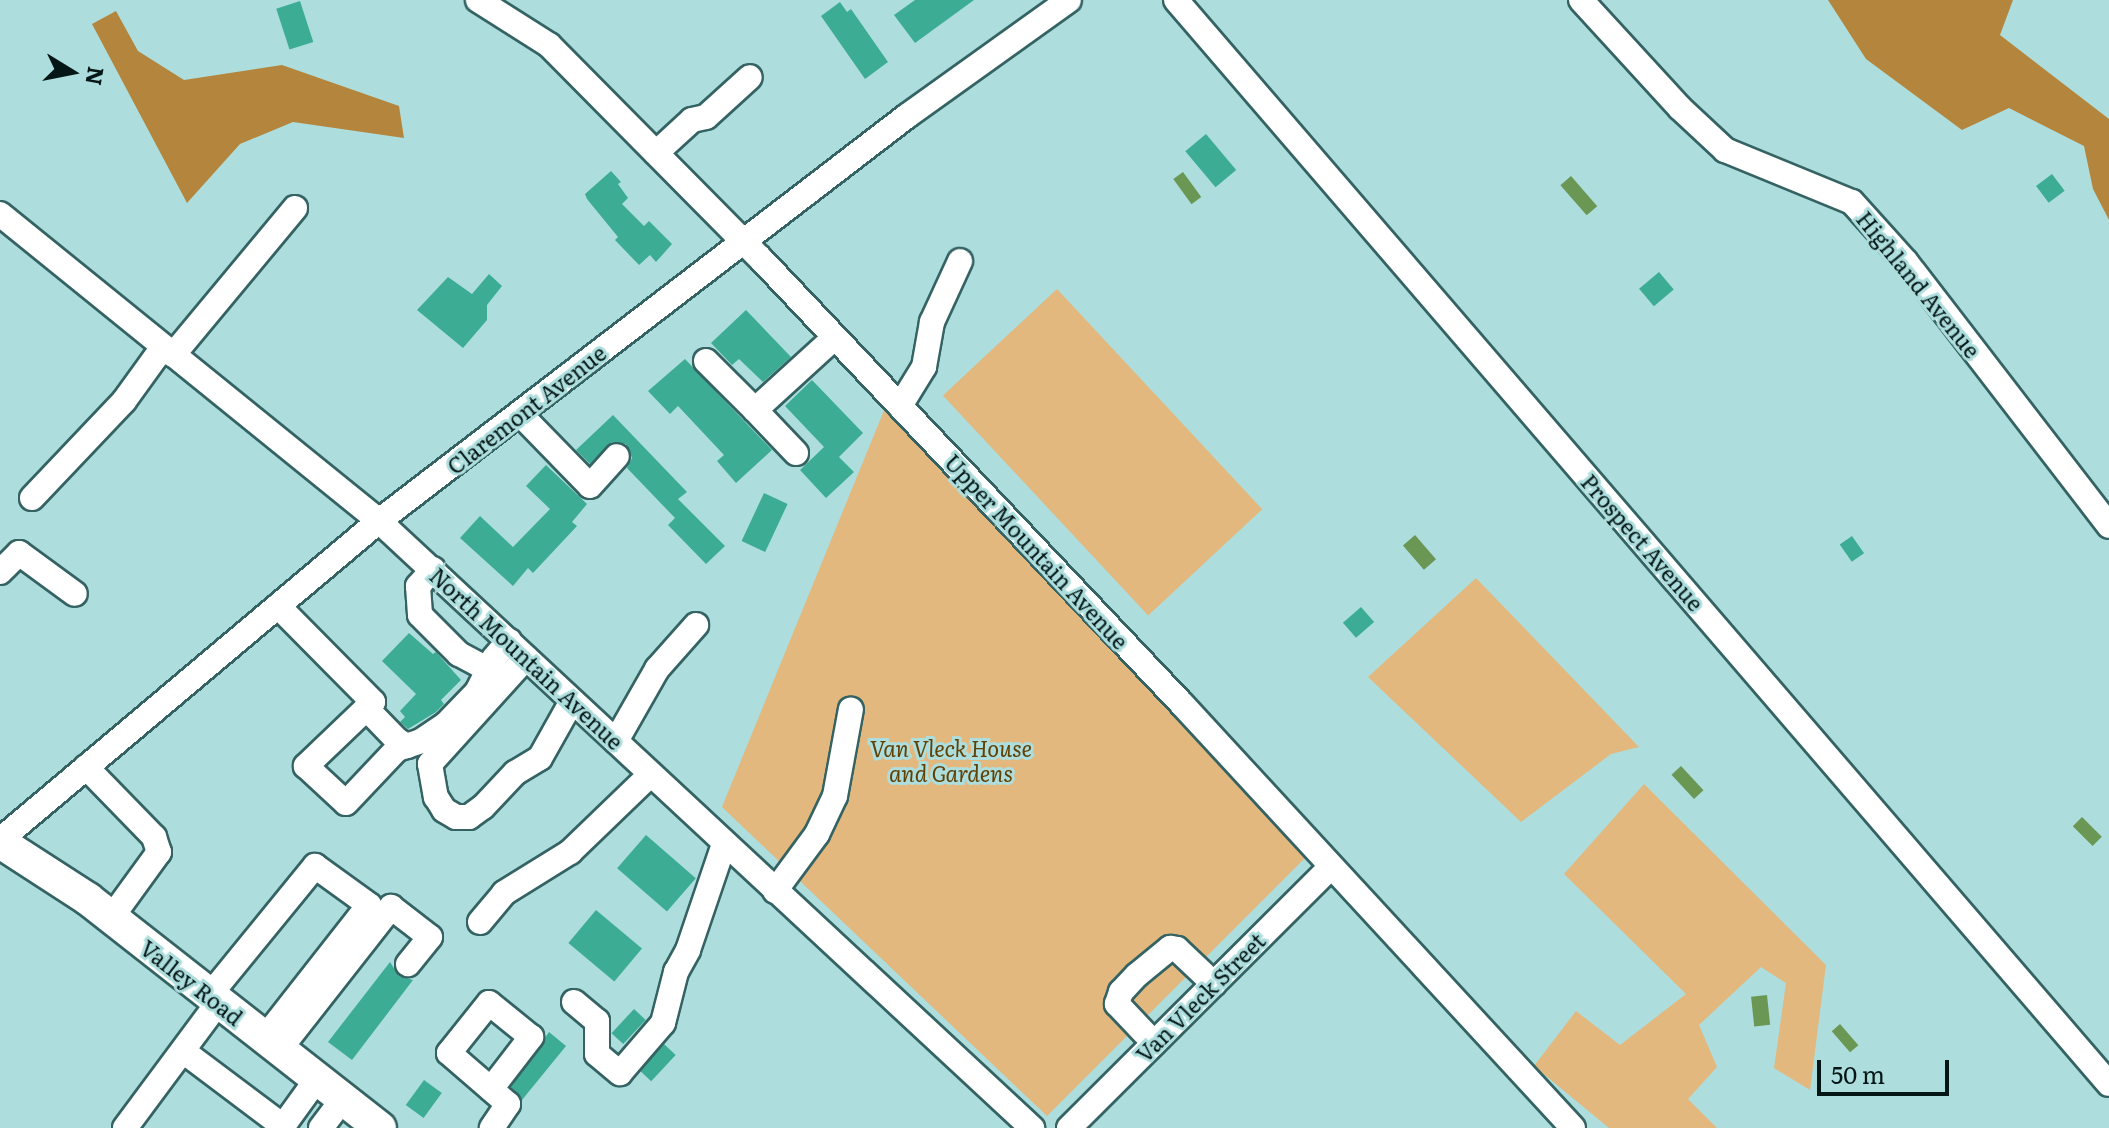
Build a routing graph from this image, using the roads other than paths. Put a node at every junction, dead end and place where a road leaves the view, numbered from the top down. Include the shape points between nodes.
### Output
1 (478, 0) edge
2 (1069, 0) edge
3 (1176, 0) edge
4 (1581, 0) edge
5 (750, 77) dead end
6 (656, 153) junction
7 (295, 208) dead end
8 (0, 214) edge
9 (742, 241) junction
10 (960, 261) dead end
11 (834, 338) junction
12 (168, 351) junction
13 (706, 361) dead end
14 (900, 406) junction
15 (755, 410) junction
16 (520, 414) junction
17 (796, 453) dead end
18 (617, 456) dead end
19 (32, 498) dead end
20 (379, 521) junction
21 (2109, 526) edge
22 (433, 569) junction
23 (0, 572) edge
24 (75, 594) dead end
25 (278, 606) junction
26 (696, 625) dead end
27 (518, 650) junction
28 (487, 669) junction
29 (572, 701) junction
30 (851, 709) dead end
31 (359, 715) junction
32 (616, 741) junction
33 (399, 751) junction
34 (86, 767) junction
35 (650, 775) junction
36 (817, 834) junction
37 (0, 841) edge
38 (724, 844) junction
39 (1331, 867) junction
40 (757, 874) junction
41 (775, 891) junction
42 (111, 918) junction
43 (480, 922) dead end
44 (408, 964) dead end
45 (1214, 984) junction
46 (214, 999) junction
47 (574, 1002) dead end
48 (1154, 1043) junction
49 (272, 1045) junction
50 (183, 1051) junction
51 (317, 1079) junction
52 (2109, 1084) edge
53 (491, 1089) dead end
54 (343, 1099) junction
55 (373, 1126) edge
56 (125, 1128) edge
57 (321, 1128) edge
58 (492, 1128) edge
59 (1032, 1128) edge
60 (1069, 1128) edge
61 (1573, 1128) edge

1 - 6 street, Upper Mountain Avenue via 549,45
2 - 9 street, Claremont Avenue
3 - 52 street, Prospect Avenue
4 - 21 street, Highland Avenue via 1725,150 1852,202 1906,262
5 - 6 street
6 - 9 street, Upper Mountain Avenue
7 - 12 street
8 - 12 street, North Mountain Avenue
9 - 11 street, Upper Mountain Avenue
9 - 16 street, Claremont Avenue
10 - 14 street via 932,322 924,367
11 - 14 street, Upper Mountain Avenue
11 - 15 street
12 - 19 street
12 - 20 street, North Mountain Avenue
13 - 15 street
14 - 39 street, Upper Mountain Avenue
15 - 17 street
16 - 18 street via 590,486
16 - 20 street, Claremont Avenue
20 - 22 street, North Mountain Avenue
20 - 25 street, Claremont Avenue
22 - 27 street, North Mountain Avenue
22 - 28 street via 418,586 420,615 459,654
23 - 24 street via 19,553
25 - 31 street via 373,702
25 - 34 street, Claremont Avenue
26 - 32 street via 657,669
27 - 28 street
27 - 29 street, North Mountain Avenue
27 - 29 street via 430,764 444,810 469,817 483,807 515,773 540,758
28 - 33 street via 477,692 446,724
29 - 32 street, North Mountain Avenue
30 - 36 street via 835,796
31 - 33 street via 397,740
31 - 33 street via 306,766 346,803
32 - 35 street, North Mountain Avenue
34 - 37 street, Claremont Avenue
34 - 42 street via 154,837 159,852
35 - 38 street, North Mountain Avenue
35 - 43 street via 570,852 504,893
36 - 40 street
36 - 41 street
37 - 42 main road, Valley Road
38 - 40 street, North Mountain Avenue
38 - 47 street via 676,972 663,1023 620,1073 597,1054 597,1021
39 - 45 street, Van Vleck Street
39 - 61 street, Upper Mountain Avenue
40 - 41 street, North Mountain Avenue
41 - 59 street, North Mountain Avenue
42 - 46 main road, Valley Road
44 - 49 street via 430,937 391,907
45 - 48 street, Van Vleck Street
45 - 48 street via 1170,948 1137,975 1117,1004
46 - 49 main road, Valley Road
46 - 49 street via 315,866 369,905
46 - 50 street
48 - 60 street, Van Vleck Street
49 - 51 main road, Valley Road
50 - 51 street via 283,1126
50 - 56 street
51 - 54 main road, Valley Road
53 - 58 street via 508,1104
54 - 55 main road, Valley Road
54 - 57 street

